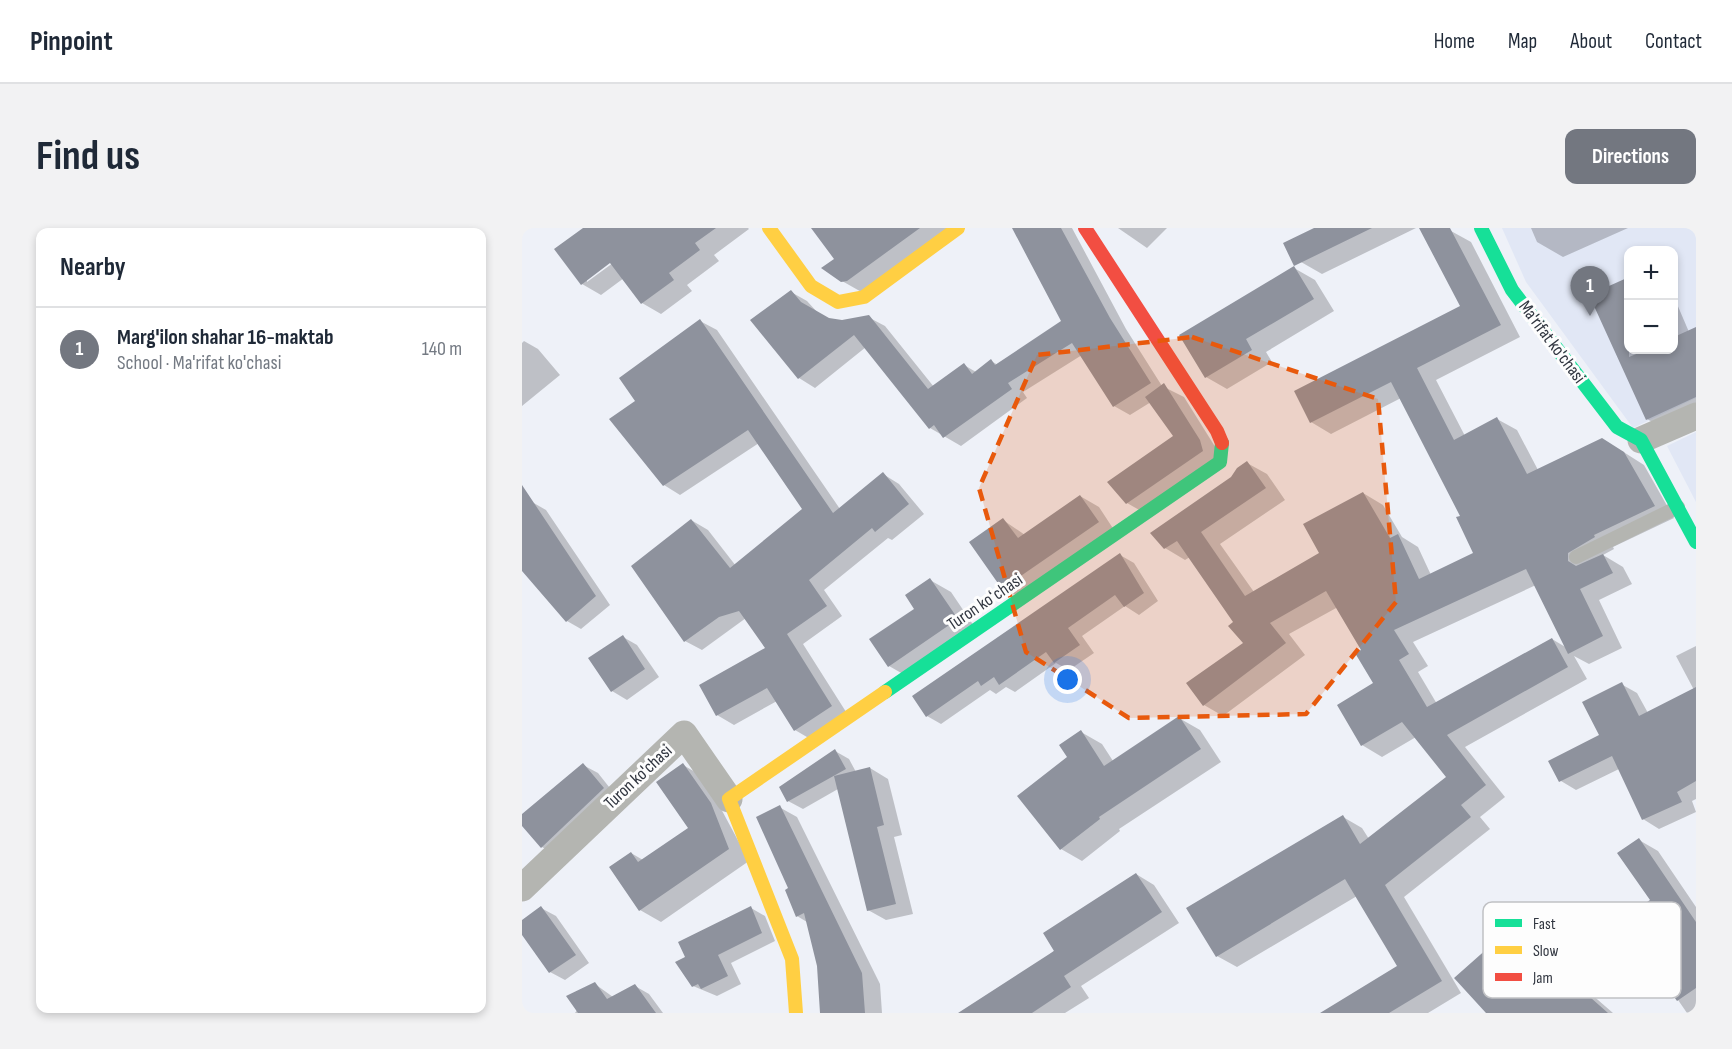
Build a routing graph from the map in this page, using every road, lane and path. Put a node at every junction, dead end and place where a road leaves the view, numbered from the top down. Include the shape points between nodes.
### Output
1 (769, 228) edge
2 (958, 228) edge
3 (1084, 228) edge
4 (1481, 228) edge
5 (1696, 416) edge
6 (1641, 440) junction
7 (1678, 507) junction
8 (1696, 542) edge
9 (1576, 557) dead end
10 (729, 798) junction
11 (526, 874) edge
12 (796, 1013) edge

1 - 2 street via 811,286 838,302 864,297
3 - 10 street, Turon koʻchasi via 1217,431 1223,446 1220,462
4 - 6 street, Ma'rifat ko'chasi via 1519,299 1617,427
5 - 6 street
6 - 7 street
7 - 8 street
7 - 9 lane
10 - 11 street, Turon ko'chasi via 684,734
10 - 12 street via 792,959

